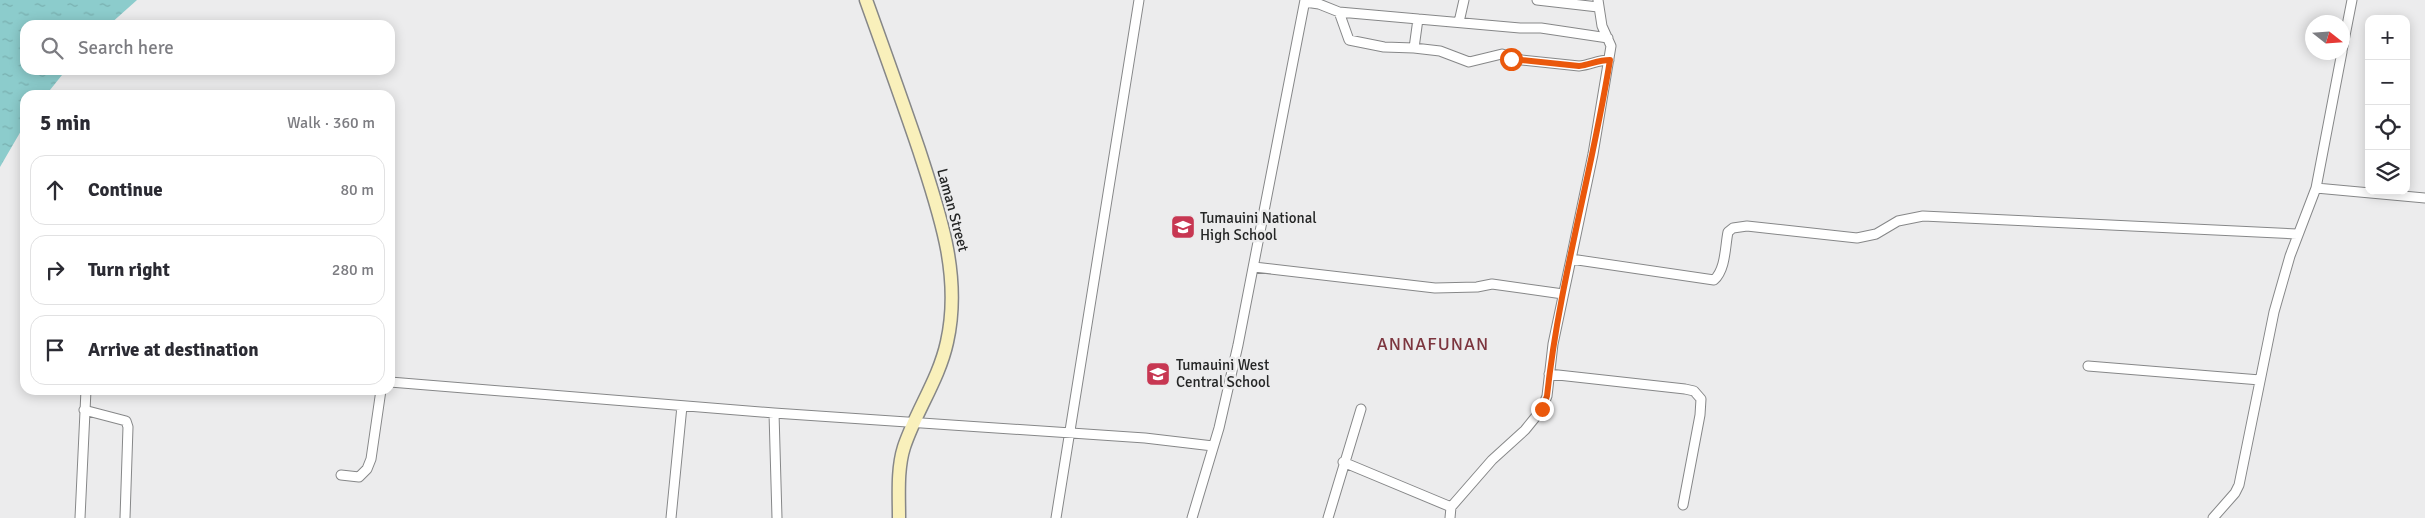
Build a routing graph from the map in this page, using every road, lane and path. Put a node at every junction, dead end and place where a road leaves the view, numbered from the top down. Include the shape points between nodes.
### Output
1 (866, 0) edge
2 (1139, 0) edge
3 (1464, 0) edge
4 (1537, 0) edge
5 (2352, 0) edge
6 (1305, 1) edge
7 (1320, 2) edge
8 (1598, 4) edge
9 (1339, 12) junction
10 (2349, 15) edge
11 (1418, 19) junction
12 (1459, 22) junction
13 (1608, 38) junction
14 (1414, 48) junction
15 (1610, 60) junction
16 (2340, 60) edge
17 (2316, 188) junction
18 (2425, 198) edge
19 (2297, 234) junction
20 (1571, 259) junction
21 (1254, 266) junction
22 (1563, 294) junction
23 (2088, 366) dead end
24 (1549, 374) junction
25 (2260, 380) junction
26 (395, 382) edge
27 (86, 395) edge
28 (380, 395) edge
29 (682, 406) junction
30 (1361, 409) dead end
31 (84, 410) junction
32 (774, 413) junction
33 (915, 424) junction
34 (1070, 432) junction
35 (1214, 446) junction
36 (1343, 462) junction
37 (341, 475) dead end
38 (1683, 505) dead end
39 (1451, 507) junction
40 (80, 518) edge
41 (125, 518) edge
42 (671, 518) edge
43 (777, 518) edge
44 (899, 518) edge
45 (1056, 518) edge
46 (1192, 518) edge
47 (1328, 518) edge
48 (1450, 518) edge
49 (2213, 518) edge

1 - 33 main road, Laman Street via 938,206 951,272 951,320 947,342 942,363
2 - 34 street
3 - 12 street
4 - 8 street
5 - 10 street
6 - 7 street
6 - 21 street
7 - 9 street
8 - 13 street
9 - 11 street
9 - 14 street via 1349,40 1384,47
11 - 12 street
11 - 14 street
12 - 13 street via 1541,28
13 - 15 street
14 - 15 street via 1440,51 1469,62 1502,54 1522,60 1579,66
15 - 20 street
16 - 17 street
17 - 18 street
17 - 19 street
19 - 20 street via 1923,216 1898,221 1876,234 1857,238 1747,226 1733,228 1728,232 1723,262 1714,280
19 - 25 street via 2274,312
20 - 22 street
21 - 22 street via 1434,288 1492,284
21 - 35 street
22 - 24 street
23 - 25 street
24 - 38 street via 1686,389 1698,394 1701,399 1700,415
24 - 39 street via 1542,409
25 - 49 street via 2239,484
26 - 29 street
27 - 31 street
28 - 37 street via 369,465 359,477
29 - 32 street
29 - 42 street
30 - 36 street
31 - 40 street
31 - 41 street via 126,422 128,427
32 - 33 street
32 - 43 street
33 - 34 street
33 - 44 main road, Laman Street via 904,446 900,466
34 - 35 street
34 - 45 street
35 - 46 street
36 - 39 street
36 - 47 street
39 - 48 street

